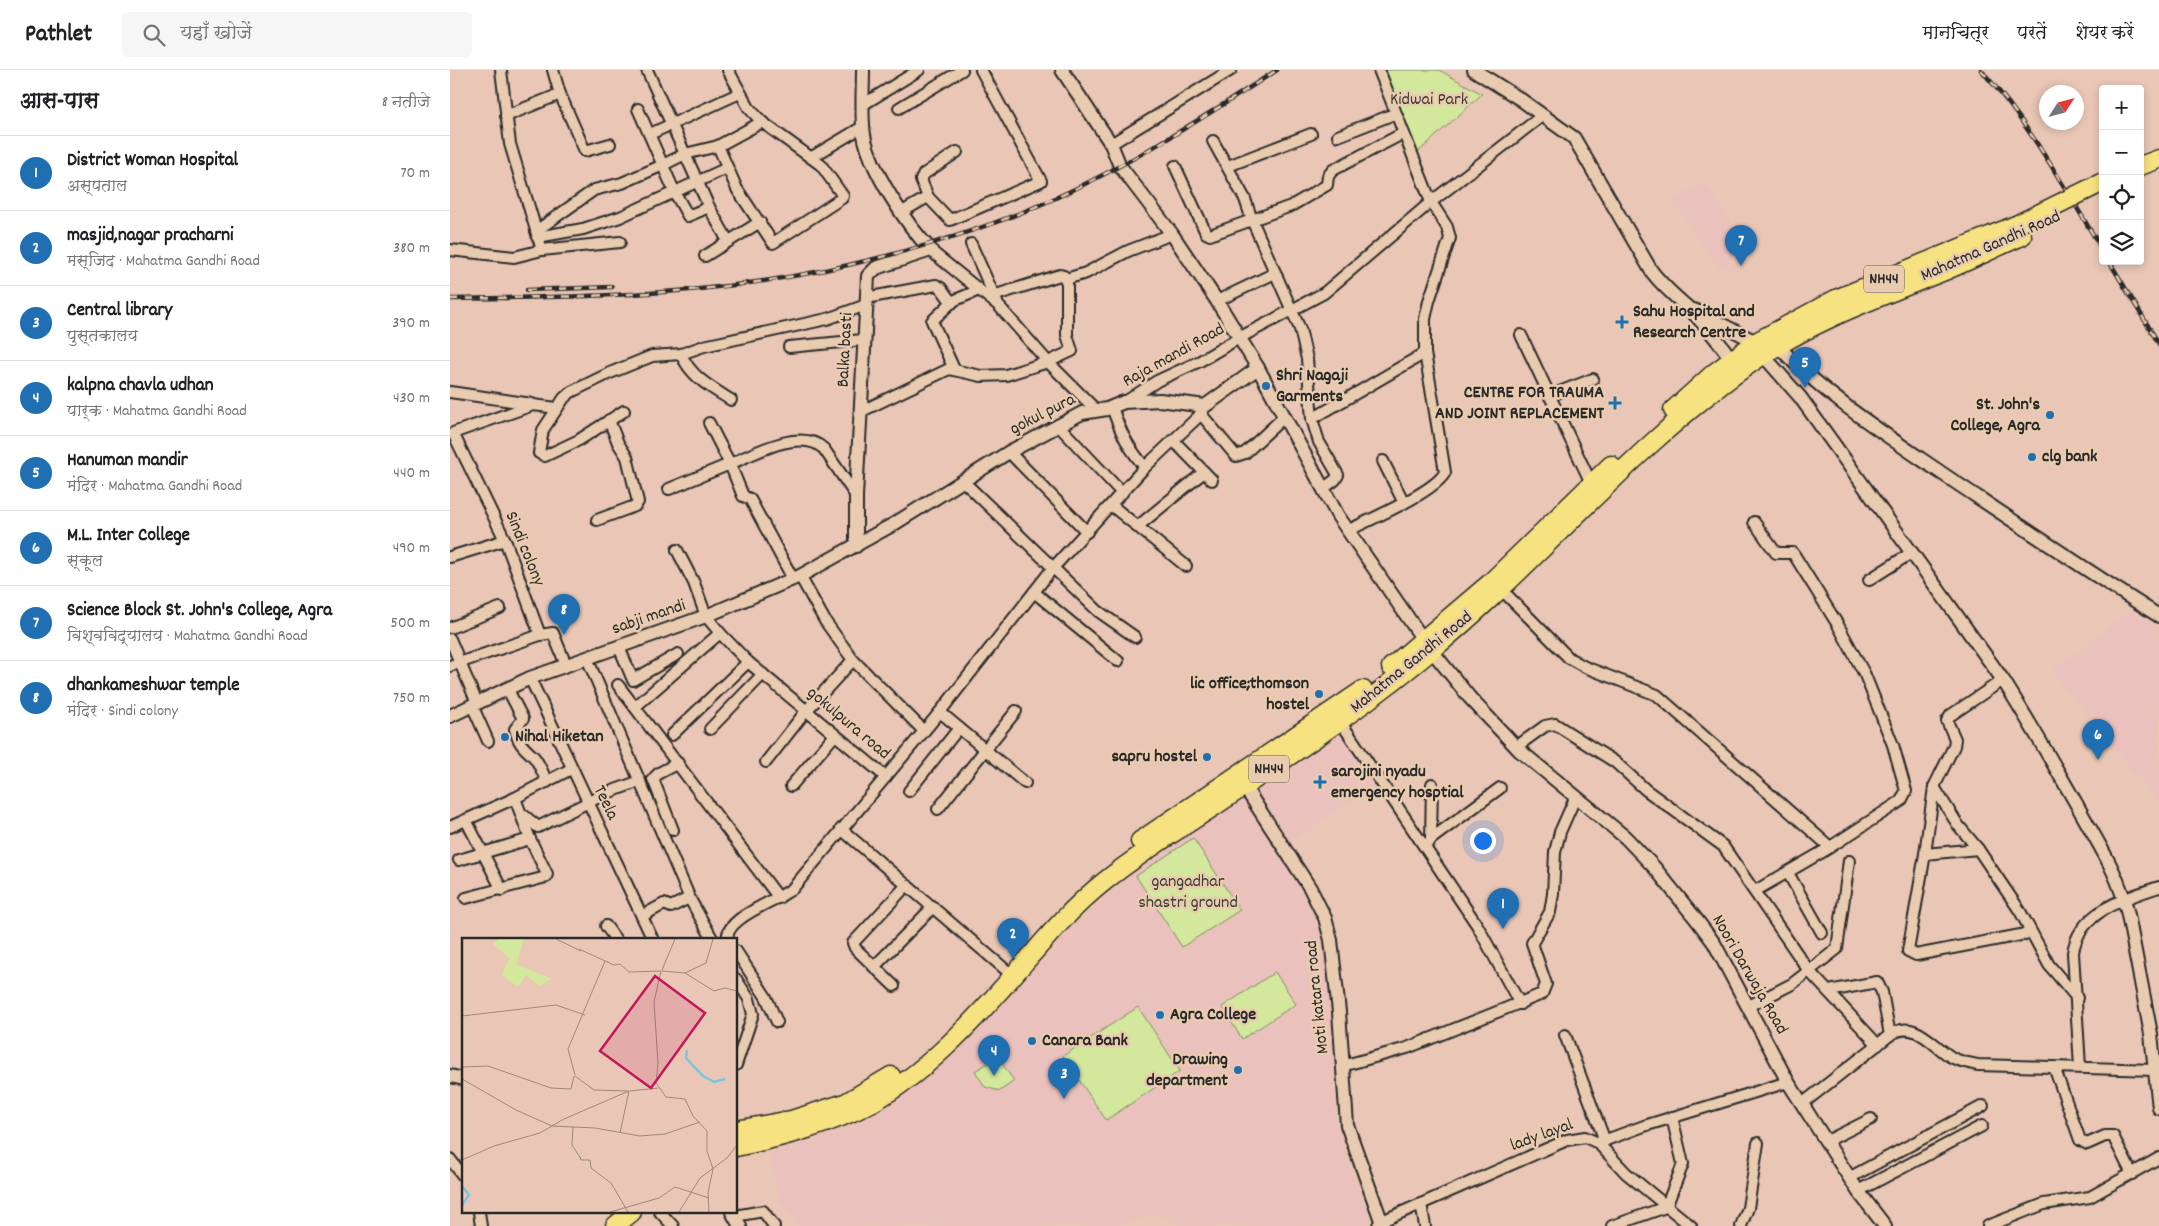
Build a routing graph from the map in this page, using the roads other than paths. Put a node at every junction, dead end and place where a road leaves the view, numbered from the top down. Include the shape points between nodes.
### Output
1 (501, 70) edge
2 (552, 70) edge
3 (648, 70) edge
4 (728, 70) edge
5 (863, 70) edge
6 (919, 70) edge
7 (962, 70) edge
8 (981, 70) edge
9 (1062, 70) edge
10 (1231, 70) edge
11 (1379, 70) edge
12 (1474, 70) edge
13 (740, 93) junction
14 (560, 94) junction
15 (864, 104) junction
16 (900, 108) dead end
17 (638, 110) dead end
18 (1394, 114) junction
19 (1543, 115) junction
20 (506, 116) junction
21 (762, 122) junction
22 (671, 125) junction
23 (864, 126) junction
24 (650, 134) junction
25 (1311, 134) dead end
26 (1402, 134) junction
27 (1338, 136) dead end
28 (1213, 141) dead end
29 (610, 144) dead end
30 (1111, 144) junction
31 (718, 146) junction
32 (957, 152) dead end
33 (685, 154) junction
34 (812, 157) junction
35 (2159, 159) edge
36 (2144, 165) edge
37 (664, 166) junction
38 (1175, 166) dead end
39 (1228, 166) junction
40 (727, 168) junction
41 (2159, 171) edge
42 (2144, 177) edge
43 (698, 182) junction
44 (2099, 184) edge
45 (675, 193) junction
46 (928, 197) junction
47 (2099, 197) edge
48 (1431, 202) junction
49 (710, 207) junction
50 (902, 212) junction
51 (1252, 220) junction
52 (760, 222) junction
53 (2019, 230) junction
54 (536, 234) junction
55 (1172, 234) junction
56 (728, 241) junction
57 (620, 242) dead end
58 (971, 244) dead end
59 (450, 250) edge
60 (537, 251) junction
61 (931, 251) junction
62 (705, 256) dead end
63 (1275, 273) junction
64 (1066, 278) junction
65 (979, 290) junction
66 (997, 300) junction
67 (1217, 301) junction
68 (866, 302) junction
69 (952, 303) junction
70 (1685, 305) junction
71 (1292, 310) junction
72 (1521, 335) dead end
73 (1239, 338) junction
74 (862, 340) junction
75 (789, 346) dead end
76 (1766, 348) junction
77 (1425, 353) junction
78 (681, 354) junction
79 (1048, 362) junction
80 (1737, 365) junction
81 (1258, 368) junction
82 (954, 369) junction
83 (1802, 369) junction
84 (1593, 379) dead end
85 (1788, 384) junction
86 (450, 392) edge
87 (1549, 396) junction
88 (731, 400) dead end
89 (540, 405) junction
90 (1118, 405) junction
91 (557, 408) junction
92 (1095, 409) junction
93 (1203, 410) junction
94 (624, 411) dead end
95 (862, 411) junction
96 (1285, 416) junction
97 (1312, 419) junction
98 (609, 420) junction
99 (709, 423) dead end
100 (1058, 425) junction
101 (451, 429) edge
102 (1173, 440) junction
103 (1009, 452) junction
104 (1383, 461) dead end
105 (730, 464) junction
106 (1145, 467) junction
107 (1204, 472) junction
108 (1212, 480) dead end
109 (963, 481) junction
110 (1591, 484) junction
111 (1324, 488) junction
112 (669, 489) dead end
113 (1122, 493) junction
114 (856, 496) junction
115 (1404, 503) junction
116 (1111, 505) junction
117 (597, 520) dead end
118 (1754, 522) dead end
119 (1137, 527) junction
120 (1349, 530) junction
121 (1087, 532) junction
122 (505, 540) junction
123 (856, 546) junction
124 (677, 550) dead end
125 (1911, 553) junction
126 (450, 557) edge
127 (1186, 566) dead end
128 (1052, 569) junction
129 (796, 577) junction
130 (1869, 580) dead end
131 (1501, 589) junction
132 (1034, 592) junction
133 (500, 608) dead end
134 (706, 616) junction
135 (2159, 616) edge
136 (450, 628) edge
137 (720, 633) junction
138 (540, 635) junction
139 (1134, 636) dead end
140 (450, 639) edge
141 (1428, 646) junction
142 (619, 647) junction
143 (678, 654) dead end
144 (588, 658) junction
145 (854, 660) junction
146 (1118, 661) dead end
147 (748, 662) junction
148 (455, 664) edge
149 (566, 664) junction
150 (763, 674) junction
151 (530, 678) junction
152 (2003, 680) junction
153 (618, 685) dead end
154 (507, 688) junction
155 (475, 704) junction
156 (635, 707) junction
157 (806, 711) junction
158 (1016, 711) dead end
159 (940, 712) junction
160 (450, 716) edge
161 (1340, 721) junction
162 (710, 728) dead end
163 (959, 728) junction
164 (924, 731) junction
165 (672, 734) dead end
166 (835, 735) junction
167 (488, 741) dead end
168 (1516, 747) junction
169 (984, 751) junction
170 (766, 762) dead end
171 (678, 763) junction
172 (571, 769) junction
173 (886, 777) junction
174 (640, 781) junction
175 (547, 782) junction
176 (1025, 783) dead end
177 (1432, 784) dead end
178 (791, 786) dead end
179 (1244, 786) junction
180 (1500, 788) dead end
181 (1934, 788) junction
182 (909, 791) dead end
183 (1576, 796) junction
184 (516, 798) junction
185 (587, 803) junction
186 (938, 809) dead end
187 (521, 813) junction
188 (466, 820) junction
189 (450, 827) edge
190 (841, 829) junction
191 (673, 830) dead end
192 (530, 839) junction
193 (1429, 843) junction
194 (1830, 847) junction
195 (1978, 849) junction
196 (483, 854) junction
197 (1925, 854) junction
198 (459, 860) dead end
199 (1849, 861) dead end
200 (1788, 873) junction
201 (907, 885) junction
202 (2159, 887) edge
203 (502, 890) junction
204 (1755, 891) junction
205 (466, 898) dead end
206 (689, 898) junction
207 (779, 898) junction
208 (2125, 898) junction
209 (933, 907) junction
210 (642, 916) junction
211 (606, 926) dead end
212 (1822, 932) dead end
213 (2031, 933) junction
214 (615, 938) edge
215 (653, 938) edge
216 (712, 938) edge
217 (728, 938) edge
218 (738, 958) edge
219 (874, 967) junction
220 (1809, 971) junction
221 (1009, 973) junction
222 (738, 982) edge
223 (894, 986) dead end
224 (1829, 991) junction
225 (2077, 998) junction
226 (1520, 1004) junction
227 (1749, 1006) junction
228 (777, 1022) dead end
229 (1564, 1035) dead end
230 (1890, 1035) junction
231 (1878, 1045) junction
232 (738, 1059) edge
233 (1342, 1066) junction
234 (2054, 1067) junction
235 (2080, 1067) junction
236 (2156, 1070) junction
237 (1788, 1082) junction
238 (1802, 1104) junction
239 (1983, 1106) dead end
240 (2159, 1108) edge
241 (1672, 1117) junction
242 (1871, 1119) dead end
243 (1982, 1126) dead end
244 (738, 1138) edge
245 (1826, 1141) junction
246 (1602, 1142) junction
247 (1758, 1143) dead end
248 (2159, 1158) edge
249 (450, 1159) edge
250 (462, 1174) edge
251 (2132, 1174) junction
252 (1849, 1178) junction
253 (1858, 1191) junction
254 (1420, 1204) junction
255 (1666, 1207) junction
256 (614, 1214) edge
257 (630, 1214) edge
258 (662, 1214) edge
259 (736, 1218) edge
260 (2001, 1223) edge
261 (1381, 1224) edge
262 (601, 1226) edge
263 (615, 1226) edge
264 (673, 1226) edge
265 (774, 1226) edge
266 (1425, 1226) edge
267 (1612, 1226) edge
268 (1691, 1226) edge
269 (1742, 1226) edge
270 (1885, 1226) edge
271 (1988, 1226) edge

1 - 20 street
2 - 14 street
3 - 22 street
4 - 13 street
5 - 15 street
6 - 15 street
7 - 16 street
8 - 46 street via 1040,181 950,220
9 - 30 street, Noori Darwaja Road
10 - 30 street
11 - 18 street
12 - 19 street
13 - 21 street
13 - 22 street
14 - 20 street
14 - 29 street via 585,151
15 - 23 street
17 - 24 street
18 - 26 street
18 - 27 street
19 - 48 street, Raja mandi Road
19 - 70 street via 1574,138 1652,272 1667,292
20 - 54 street via 515,163
21 - 31 street
21 - 34 street
22 - 24 street
22 - 33 street
23 - 34 street
23 - 50 street via 872,163
24 - 37 street
25 - 39 street
26 - 48 street
26 - 51 street via 1333,170 1328,175 1327,186 1291,206
28 - 39 street
30 - 55 street, Noori Darwaja Road via 1120,166
31 - 33 street
31 - 40 street
32 - 46 street via 921,177
33 - 37 street
33 - 43 street
34 - 52 street via 821,164 843,197 773,243
35 - 36 highway
37 - 45 street
37 - 54 street via 594,190
38 - 51 street via 1207,235
39 - 51 street via 1246,199
40 - 43 street
40 - 52 street
41 - 42 highway
43 - 45 street
43 - 49 street
44 - 53 highway, Mahatma Gandhi Road / NH44, bridge
45 - 49 street via 688,217
45 - 54 street via 583,229
46 - 50 street
47 - 53 highway, Mahatma Gandhi Road / NH44
48 - 71 street, Raja mandi Road via 1336,285
48 - 77 street via 1450,238 1425,319
49 - 56 street
50 - 61 street
51 - 63 street
52 - 56 street
53 - 76 highway, Mahatma Gandhi Road / NH44 via 1836,299
54 - 60 street
55 - 64 street via 1128,251 1086,273
55 - 67 street, Noori Darwaja Road
56 - 62 street
57 - 60 street
58 - 66 street
59 - 60 street via 483,252 501,257
61 - 65 street
61 - 68 street, Balka basti via 870,272
63 - 67 street
63 - 71 street
64 - 66 street via 1060,275
64 - 79 street via 1067,334 1072,351
65 - 66 street
65 - 69 street
66 - 79 street
67 - 73 street, Noori Darwaja Road
68 - 69 street via 936,285
68 - 74 street, Balka basti
68 - 78 street via 828,318
69 - 82 street via 932,321
70 - 76 street
70 - 80 street
71 - 73 street, Raja mandi Road
71 - 97 street via 1307,358
72 - 87 street
73 - 81 street, Noori Darwaja Road
73 - 90 street, Raja mandi Road
74 - 75 street
74 - 95 street, Balka basti
76 - 80 highway, Mahatma Gandhi Road / NH44
76 - 83 street
76 - 85 street
77 - 97 street
77 - 115 street via 1445,472 1440,482
78 - 88 street via 689,370
78 - 91 street via 652,356 610,373 571,392
79 - 82 street via 1006,375 988,376
79 - 92 street
80 - 110 highway, Mahatma Gandhi Road / NH44
80 - 131 highway, Mahatma Gandhi Road / NH44 via 1610,482
81 - 93 street
81 - 96 street, Noori Darwaja Road
82 - 95 street via 946,369
83 - 85 street
83 - 135 street via 1819,385 1924,460
84 - 87 street
85 - 125 street
86 - 89 street, Sindi colony
87 - 110 street
89 - 91 street, Sindi colony
89 - 101 street, Sindi colony
90 - 92 street, gokul pura
90 - 93 street, gokul pura via 1160,400
90 - 106 street via 1122,436
91 - 98 street via 541,436 538,450 542,456 561,449
92 - 100 street, gokul pura
93 - 96 street via 1236,456 1245,453
93 - 102 street
94 - 98 street
95 - 114 street, Balka basti
96 - 111 street, Noori Darwaja Road
97 - 111 street via 1319,442 1338,475
98 - 117 street via 627,457 638,502
99 - 105 street
100 - 103 street, gokul pura
100 - 113 street
101 - 122 street, Sindi colony
102 - 106 street
102 - 107 street
103 - 109 street, gokul pura
103 - 121 street
104 - 115 street
105 - 112 street
105 - 114 street via 787,440 818,445
105 - 129 street via 743,496 750,499
106 - 113 street
107 - 108 street
107 - 119 street
109 - 123 street, gokul pura
109 - 128 street
110 - 141 highway, Mahatma Gandhi Road / NH44
111 - 120 street, Noori Darwaja Road
113 - 116 street
114 - 123 street, Balka basti
115 - 120 street
116 - 119 street
116 - 121 street
118 - 194 street via 1776,553 1793,553 1838,625 1865,675 1905,782 1906,791 1901,801
119 - 127 street
120 - 141 street, Noori Darwaja Road
121 - 128 street
122 - 126 street
122 - 138 street, Sindi colony
123 - 129 street, sabji mandi
124 - 134 street, gokulpura road
125 - 130 street
125 - 152 street
128 - 132 street
128 - 139 street via 1098,611
129 - 134 street, sabji mandi
129 - 145 street
131 - 141 highway, Mahatma Gandhi Road / NH44
131 - 194 street via 1569,658 1658,694
132 - 146 street
132 - 159 street
133 - 136 street
134 - 137 street, gokulpura road
134 - 142 street, sabji mandi
137 - 147 street, gokulpura road
137 - 156 street
138 - 148 street
138 - 149 street via 553,632
140 - 148 street
141 - 161 highway, Mahatma Gandhi Road / NH44
141 - 168 street, Noori Darwaja Road
141 - 221 highway, Mahatma Gandhi Road / NH44 via 1148,835 1092,877
142 - 143 street via 633,680
142 - 144 street, sabji mandi
144 - 149 street, sabji mandi
144 - 174 street
145 - 157 street
145 - 164 street
147 - 150 street, gokulpura road
147 - 165 street
148 - 155 street
149 - 151 street, sabji mandi
150 - 157 street, gokulpura road
150 - 162 street
151 - 154 street, sabji mandi
151 - 172 street, Teela
152 - 181 street via 1948,718 1954,746
152 - 208 street via 2110,860
153 - 156 street
154 - 155 street, sabji mandi
154 - 175 street via 523,719 516,728 516,734 526,752 535,758
155 - 160 street, sabji mandi
155 - 167 street
156 - 171 street
157 - 166 street, gokulpura road
157 - 170 street
158 - 169 street
159 - 163 street
159 - 164 street
161 - 179 highway, Mahatma Gandhi Road / NH44
161 - 193 street
163 - 169 street
163 - 182 street
164 - 173 street
166 - 173 street, gokulpura road
166 - 178 street
168 - 183 street, Noori Darwaja Road
168 - 204 street via 1549,724 1555,724 1615,762 1646,790 1712,837 1732,858
169 - 176 street
169 - 186 street
171 - 191 street via 653,779
171 - 207 street
172 - 175 street
172 - 185 street, Teela
173 - 190 street, gokulpura road
174 - 185 street
174 - 206 street
175 - 184 street
177 - 193 street
179 - 221 highway, Mahatma Gandhi Road / NH44 via 1130,861 1061,921
179 - 233 street, Moti katara road via 1310,888 1324,918 1331,940
180 - 193 street
181 - 195 street
181 - 197 street
183 - 226 street via 1555,852 1550,912 1532,943 1546,984 1545,990
183 - 227 street, Noori Darwaja Road via 1625,837 1679,896 1714,943
184 - 187 street
184 - 188 street
185 - 187 street via 537,828
185 - 210 street, Teela
187 - 192 street
188 - 189 street
188 - 196 street
190 - 201 street
190 - 207 street, gokulpura road via 794,888
192 - 196 street
192 - 203 street via 548,875
193 - 226 street via 1444,877 1477,925
194 - 200 street
195 - 197 street
195 - 213 street
196 - 198 street
196 - 203 street
197 - 213 street via 1908,943 1910,954
199 - 220 street via 1837,949
200 - 204 street
200 - 212 street
201 - 209 street
201 - 219 street via 853,943
202 - 208 street
203 - 205 street
204 - 220 street
206 - 210 street via 671,907 664,904
206 - 216 street
207 - 217 street, gokulpura road via 756,908 730,927
208 - 225 street via 2090,919 2075,941
208 - 236 street
209 - 219 street
209 - 221 street
210 - 215 street, Teela
211 - 214 street
213 - 225 street via 2049,965
218 - 228 street via 766,997
219 - 223 street
220 - 224 street
220 - 227 street via 1792,984
221 - 244 highway, Mahatma Gandhi Road / NH44 via 938,1053 894,1088 837,1119
222 - 232 street via 753,1014
224 - 230 street via 1877,982
224 - 231 street
225 - 235 street
226 - 233 street via 1406,1048
227 - 237 street, Noori Darwaja Road
229 - 246 street
230 - 231 street
230 - 234 street via 1912,1029 1951,1056 1978,1065
231 - 238 street
233 - 261 street, Moti katara road via 1347,1125
234 - 235 street
234 - 251 street via 2080,1140 2087,1144 2113,1136
235 - 236 street
236 - 240 street
237 - 238 street, Noori Darwaja Road
237 - 241 street
238 - 245 street, Noori Darwaja Road
239 - 252 street
241 - 246 street
241 - 255 street via 1683,1164
242 - 245 street
243 - 253 street
245 - 252 street, Noori Darwaja Road
246 - 254 street, lady layal via 1576,1137
246 - 255 street, lady layal via 1618,1166
247 - 269 street
248 - 251 street
249 - 250 street
251 - 260 street via 2090,1197 2044,1204
252 - 253 street, Noori Darwaja Road
253 - 270 street, Noori Darwaja Road
254 - 261 street, lady layal
254 - 266 street
255 - 267 street
255 - 268 street, lady layal
256 - 262 highway
257 - 263 highway
258 - 264 street
259 - 265 street via 763,1211
260 - 271 street

